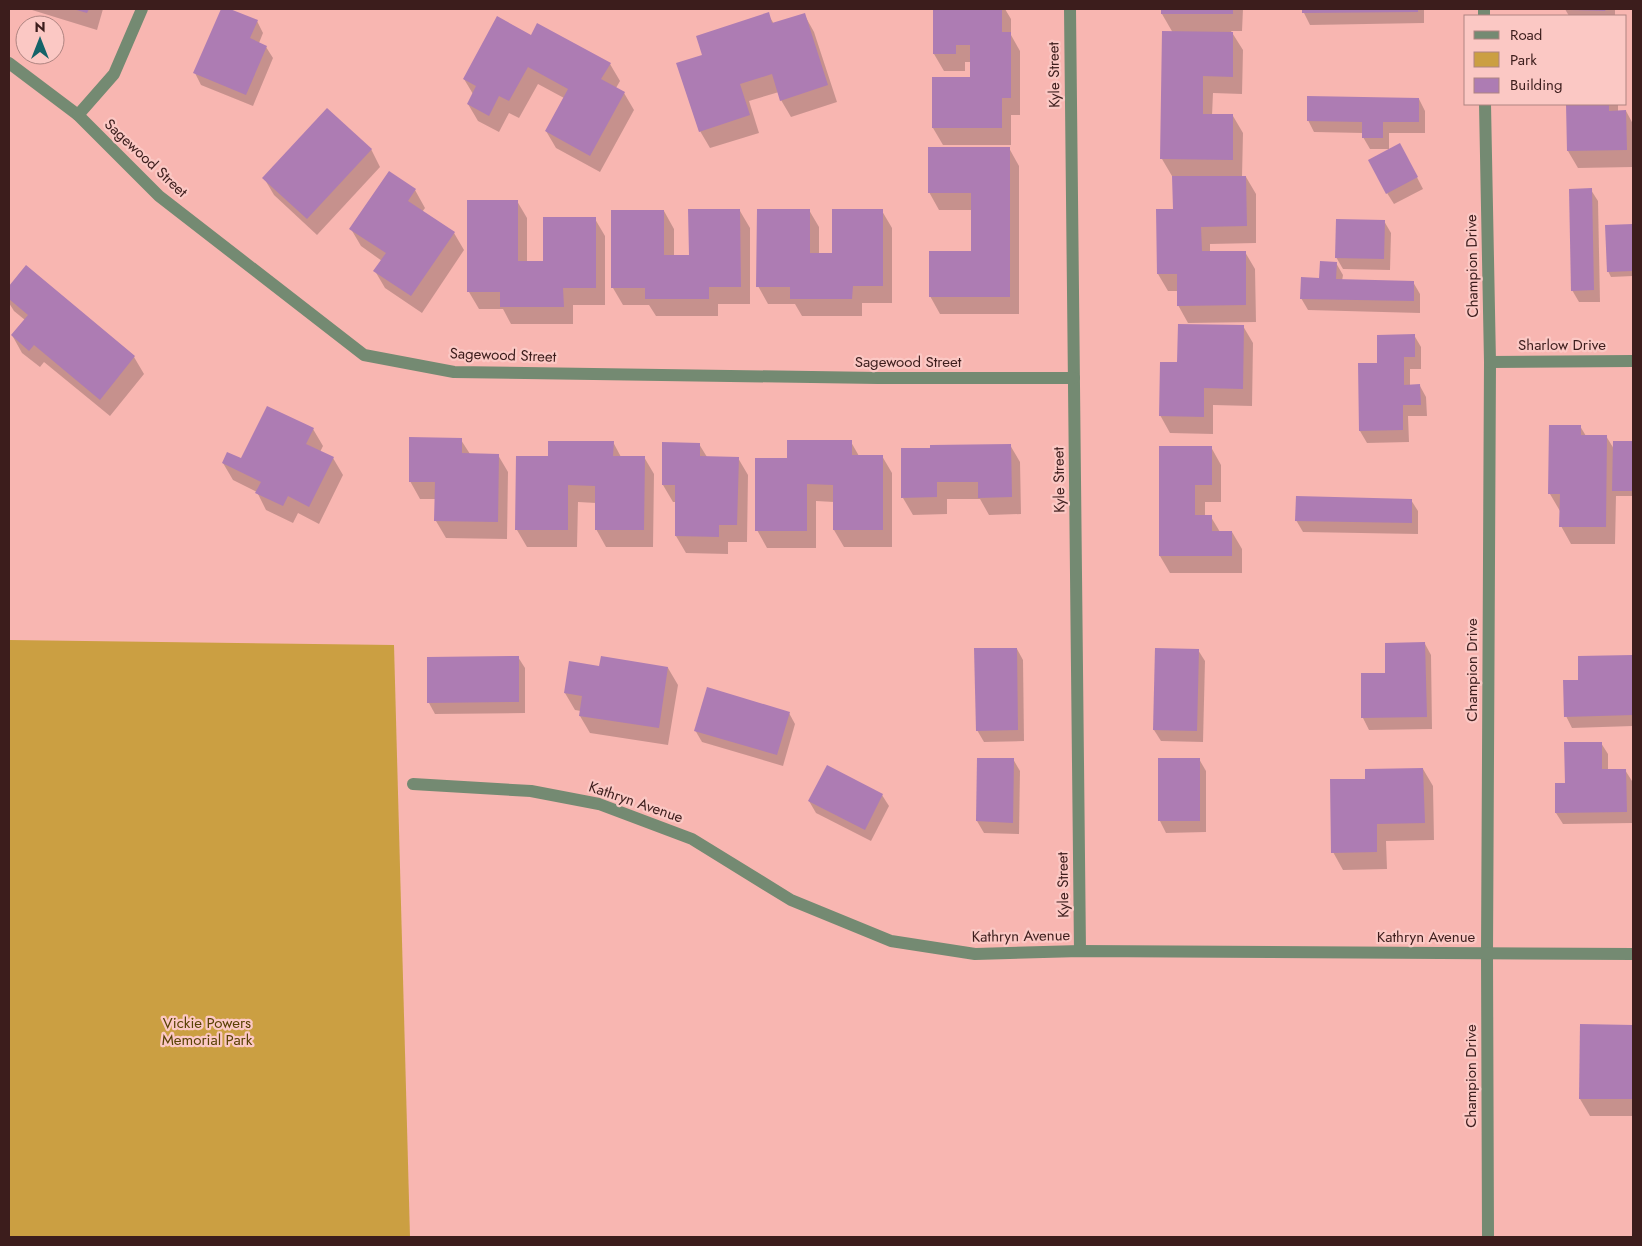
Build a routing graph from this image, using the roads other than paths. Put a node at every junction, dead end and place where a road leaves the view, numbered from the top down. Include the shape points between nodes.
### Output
1 (142, 9) edge
2 (1070, 9) edge
3 (9, 63) edge
4 (1485, 105) edge
5 (78, 115) junction
6 (1633, 361) edge
7 (1490, 362) junction
8 (1074, 378) junction
9 (413, 784) dead end
10 (1080, 951) junction
11 (1487, 954) junction
12 (1633, 954) edge
13 (1488, 1237) edge

1 - 5 street via 114,74
2 - 8 street, Kyle Street
3 - 5 street, Sagewood Street
4 - 7 street, Champion Drive
5 - 8 street, Sagewood Street via 159,196 364,355 454,372
6 - 7 street, Sharlow Drive
7 - 11 street, Champion Drive
8 - 10 street, Kyle Street
9 - 10 street, Kathryn Avenue via 531,791 599,804 692,839 792,900 891,941 975,954
10 - 11 street, Kathryn Avenue
11 - 12 street, Kathryn Avenue
11 - 13 street, Champion Drive

